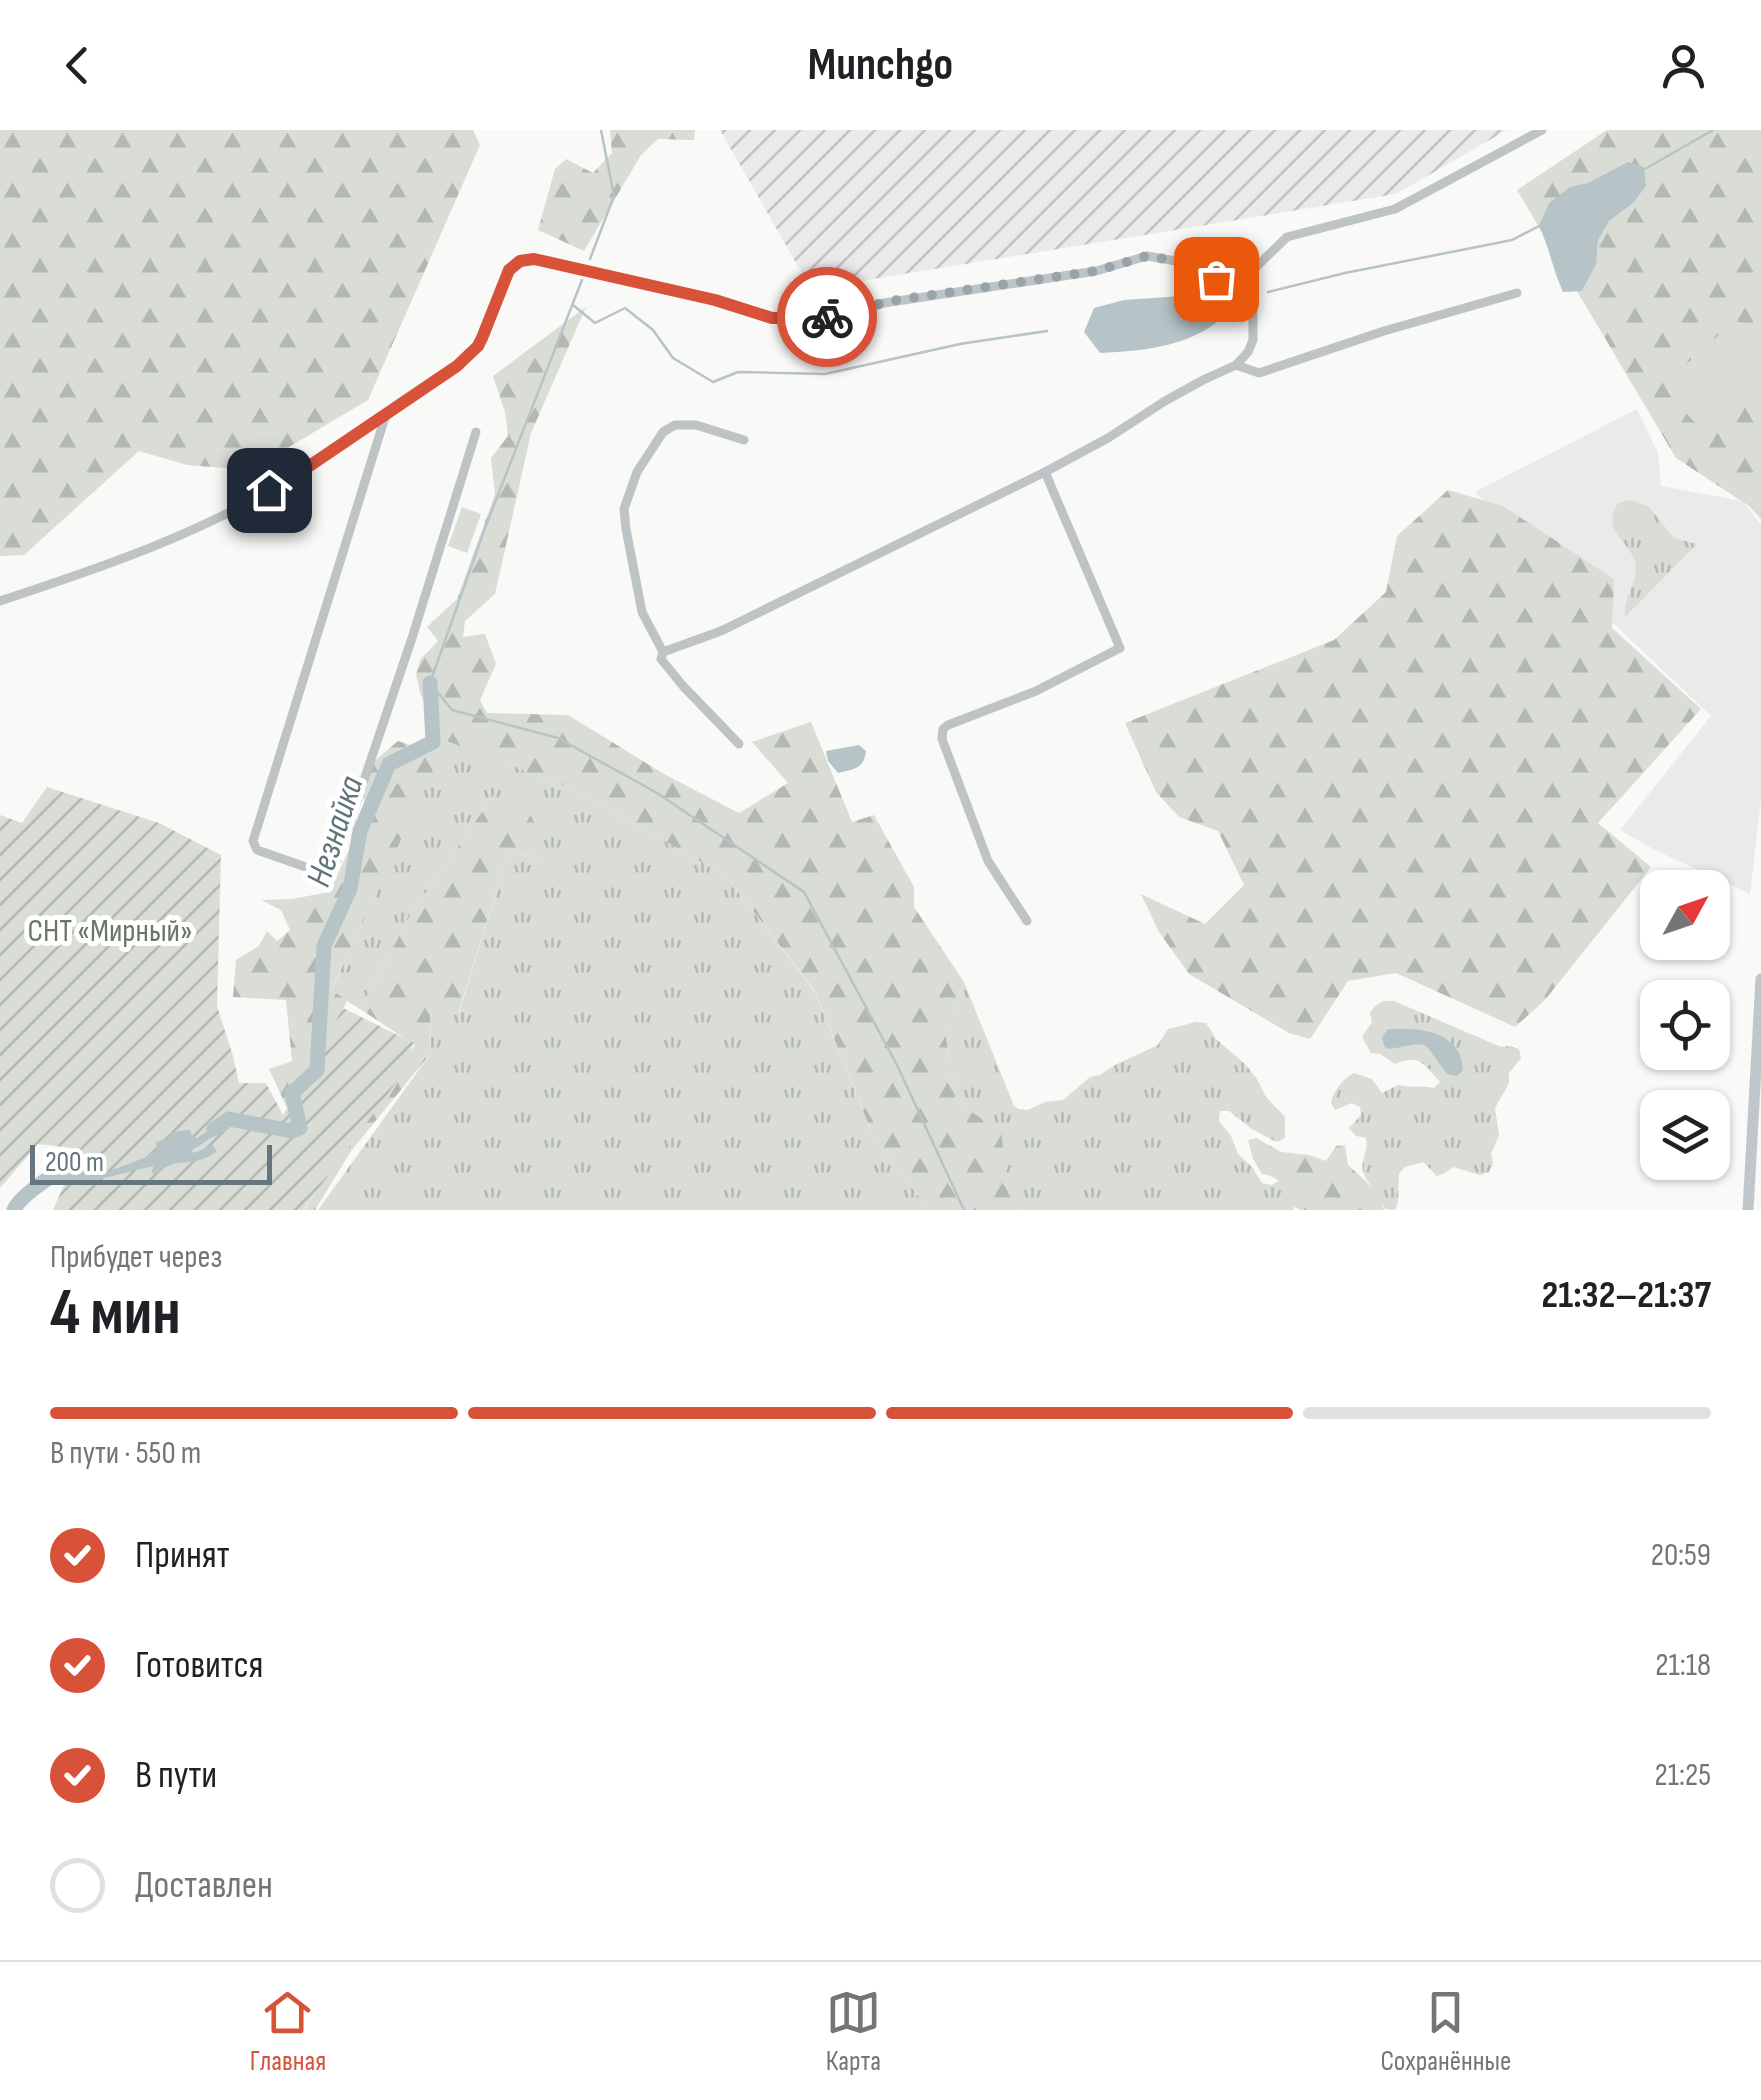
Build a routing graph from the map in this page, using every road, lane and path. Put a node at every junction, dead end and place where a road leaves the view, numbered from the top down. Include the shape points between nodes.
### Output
1 (1542, 130) edge
2 (1252, 270) junction
3 (1516, 293) dead end
4 (1236, 365) junction
5 (386, 414) junction
6 (476, 432) dead end
7 (744, 440) dead end
8 (1045, 472) junction
9 (0, 601) edge
10 (662, 652) junction
11 (740, 744) dead end
12 (1027, 921) dead end
13 (1761, 979) edge
14 (1748, 1210) edge

1 - 2 street via 1395,209 1288,238
2 - 4 street via 1253,340
2 - 5 street via 1216,279 1147,256 1096,271 884,302 842,317 772,318 526,260 509,270 478,346
3 - 4 street via 1259,373
4 - 8 street
5 - 6 street via 253,841 257,850 326,874 334,869
5 - 9 street via 288,480 182,535
7 - 10 street via 675,425 637,472 624,508 626,529 642,612
8 - 10 street via 721,631
8 - 12 street via 1120,648 948,725 942,739 988,861
10 - 11 street via 683,686
13 - 14 main road

